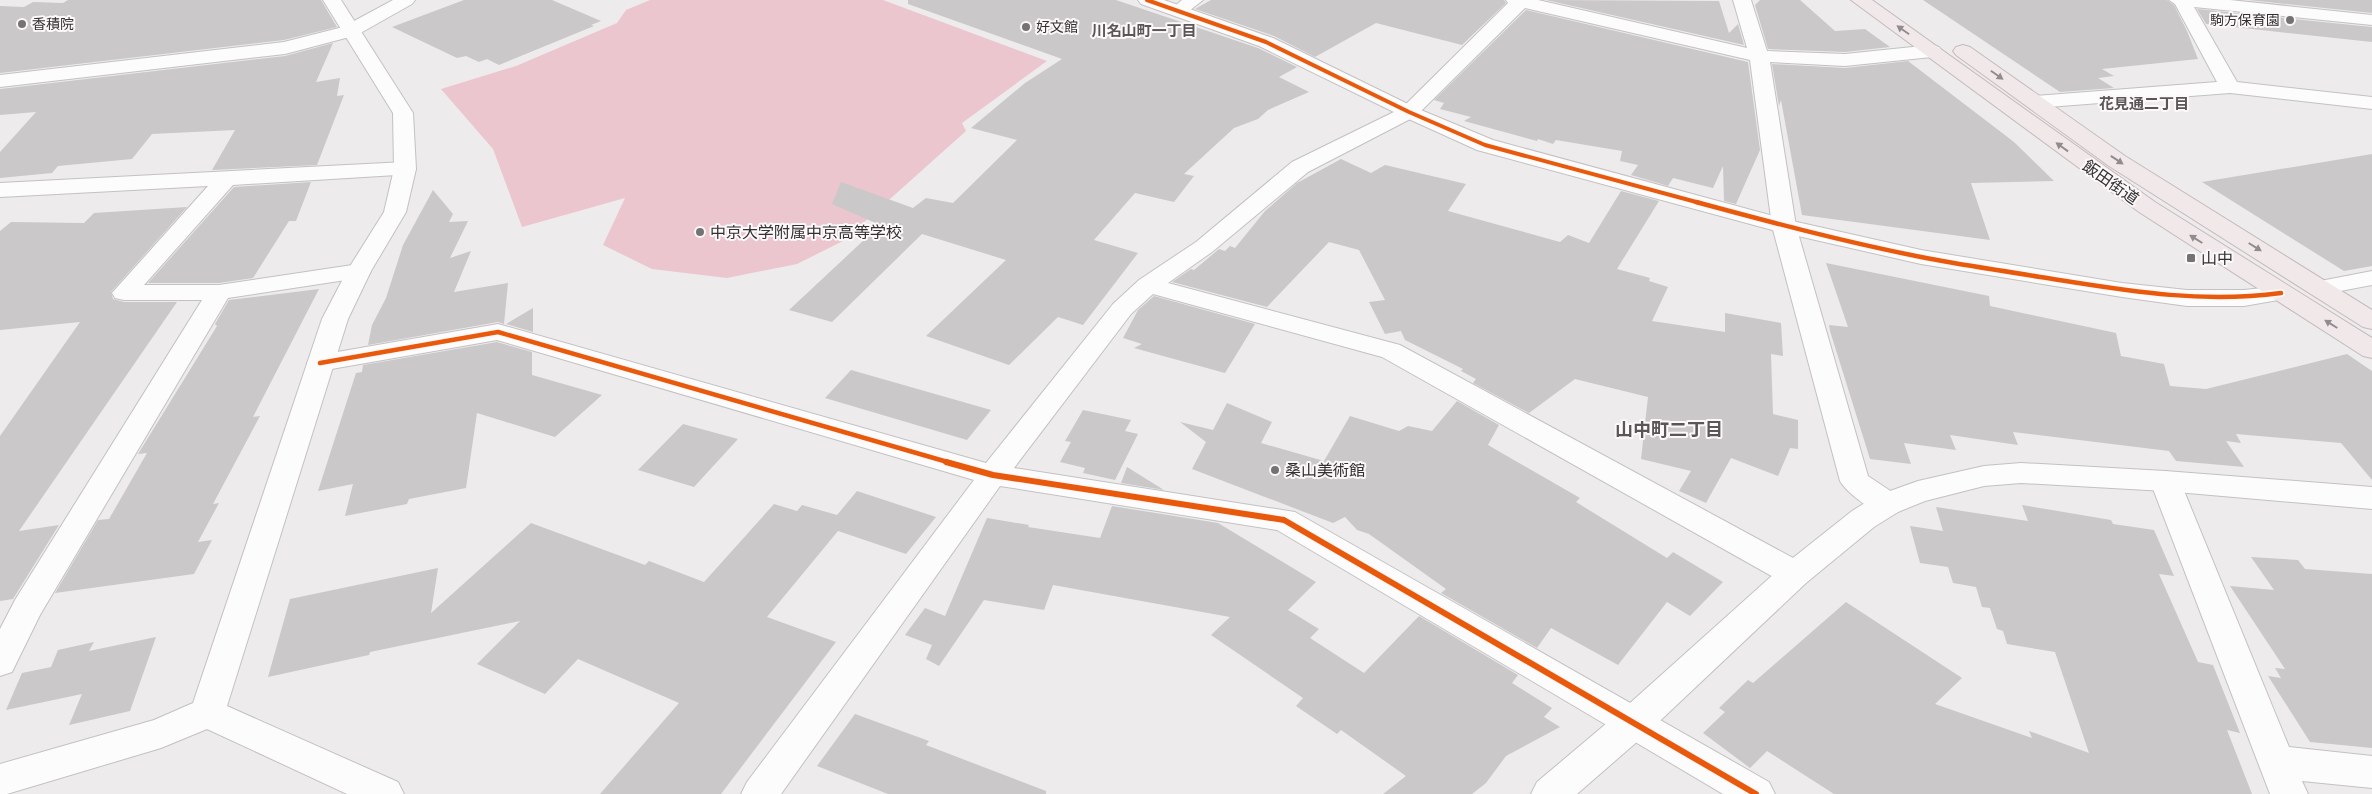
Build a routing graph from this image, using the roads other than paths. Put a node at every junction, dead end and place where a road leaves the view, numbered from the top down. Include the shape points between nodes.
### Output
1 (332, 0) edge
2 (406, 0) edge
3 (1147, 0) edge
4 (1742, 0) edge
5 (1860, 0) edge
6 (2180, 0) edge
7 (1518, 1) edge
8 (1186, 6) edge
9 (2372, 20) edge
10 (350, 31) junction
11 (1942, 47) junction
12 (1759, 56) junction
13 (0, 81) edge
14 (2230, 87) junction
15 (2035, 102) junction
16 (2372, 103) edge
17 (1409, 112) junction
18 (406, 169) junction
19 (227, 178) junction
20 (0, 190) edge
21 (1784, 226) junction
22 (359, 272) junction
23 (2372, 278) edge
24 (1148, 285) junction
25 (2319, 288) junction
26 (219, 292) junction
27 (2281, 293) junction
28 (2372, 321) edge
29 (2372, 350) edge
30 (320, 363) junction
31 (993, 475) junction
32 (2165, 481) junction
33 (2372, 498) edge
34 (1887, 504) junction
35 (1795, 574) junction
36 (0, 662) edge
37 (207, 713) junction
38 (1633, 723) junction
39 (2276, 762) junction
40 (2372, 772) edge
41 (0, 780) edge
42 (385, 794) edge
43 (760, 794) edge
44 (1550, 794) edge
45 (1756, 794) edge
46 (2289, 794) edge

1 - 10 street
2 - 10 street
3 - 8 street
4 - 12 street
11 -> 5 highway, 飯田街道
6 - 9 street
6 - 14 street
7 - 12 street
7 - 17 street
8 - 17 street
10 - 13 street via 286,48
10 - 18 street via 402,113
11 - 12 street via 1846,60
11 -> 15 highway, 飯田街道
27 -> 11 highway, 飯田街道 via 2139,202
12 - 21 street
14 - 15 street
14 - 16 street
15 -> 25 highway, 飯田街道 via 2117,161
17 - 21 street via 1484,145
17 - 24 street via 1300,167 1204,247
18 - 19 street
18 - 22 street via 395,212
19 - 20 street
19 - 26 street via 124,293
21 - 27 street via 1921,257 2122,290 2187,298 2244,298
21 - 34 street via 1855,481
22 - 26 street
22 - 30 street via 335,319
23 - 25 street
24 - 31 street via 1122,309
24 - 35 street via 1391,351
25 - 28 highway, 飯田街道
26 - 36 street via 27,609
29 -> 27 highway, 飯田街道
30 - 31 street via 498,332
30 - 37 street
31 - 38 street via 1284,520
31 - 43 street
32 - 33 street
32 - 34 street via 2070,475 1984,476 1951,482
32 - 39 street
34 - 35 street via 1863,519
35 - 38 street
37 - 41 street via 161,733
37 - 42 street
38 - 44 street
38 - 45 street
39 - 40 street
39 - 46 street

